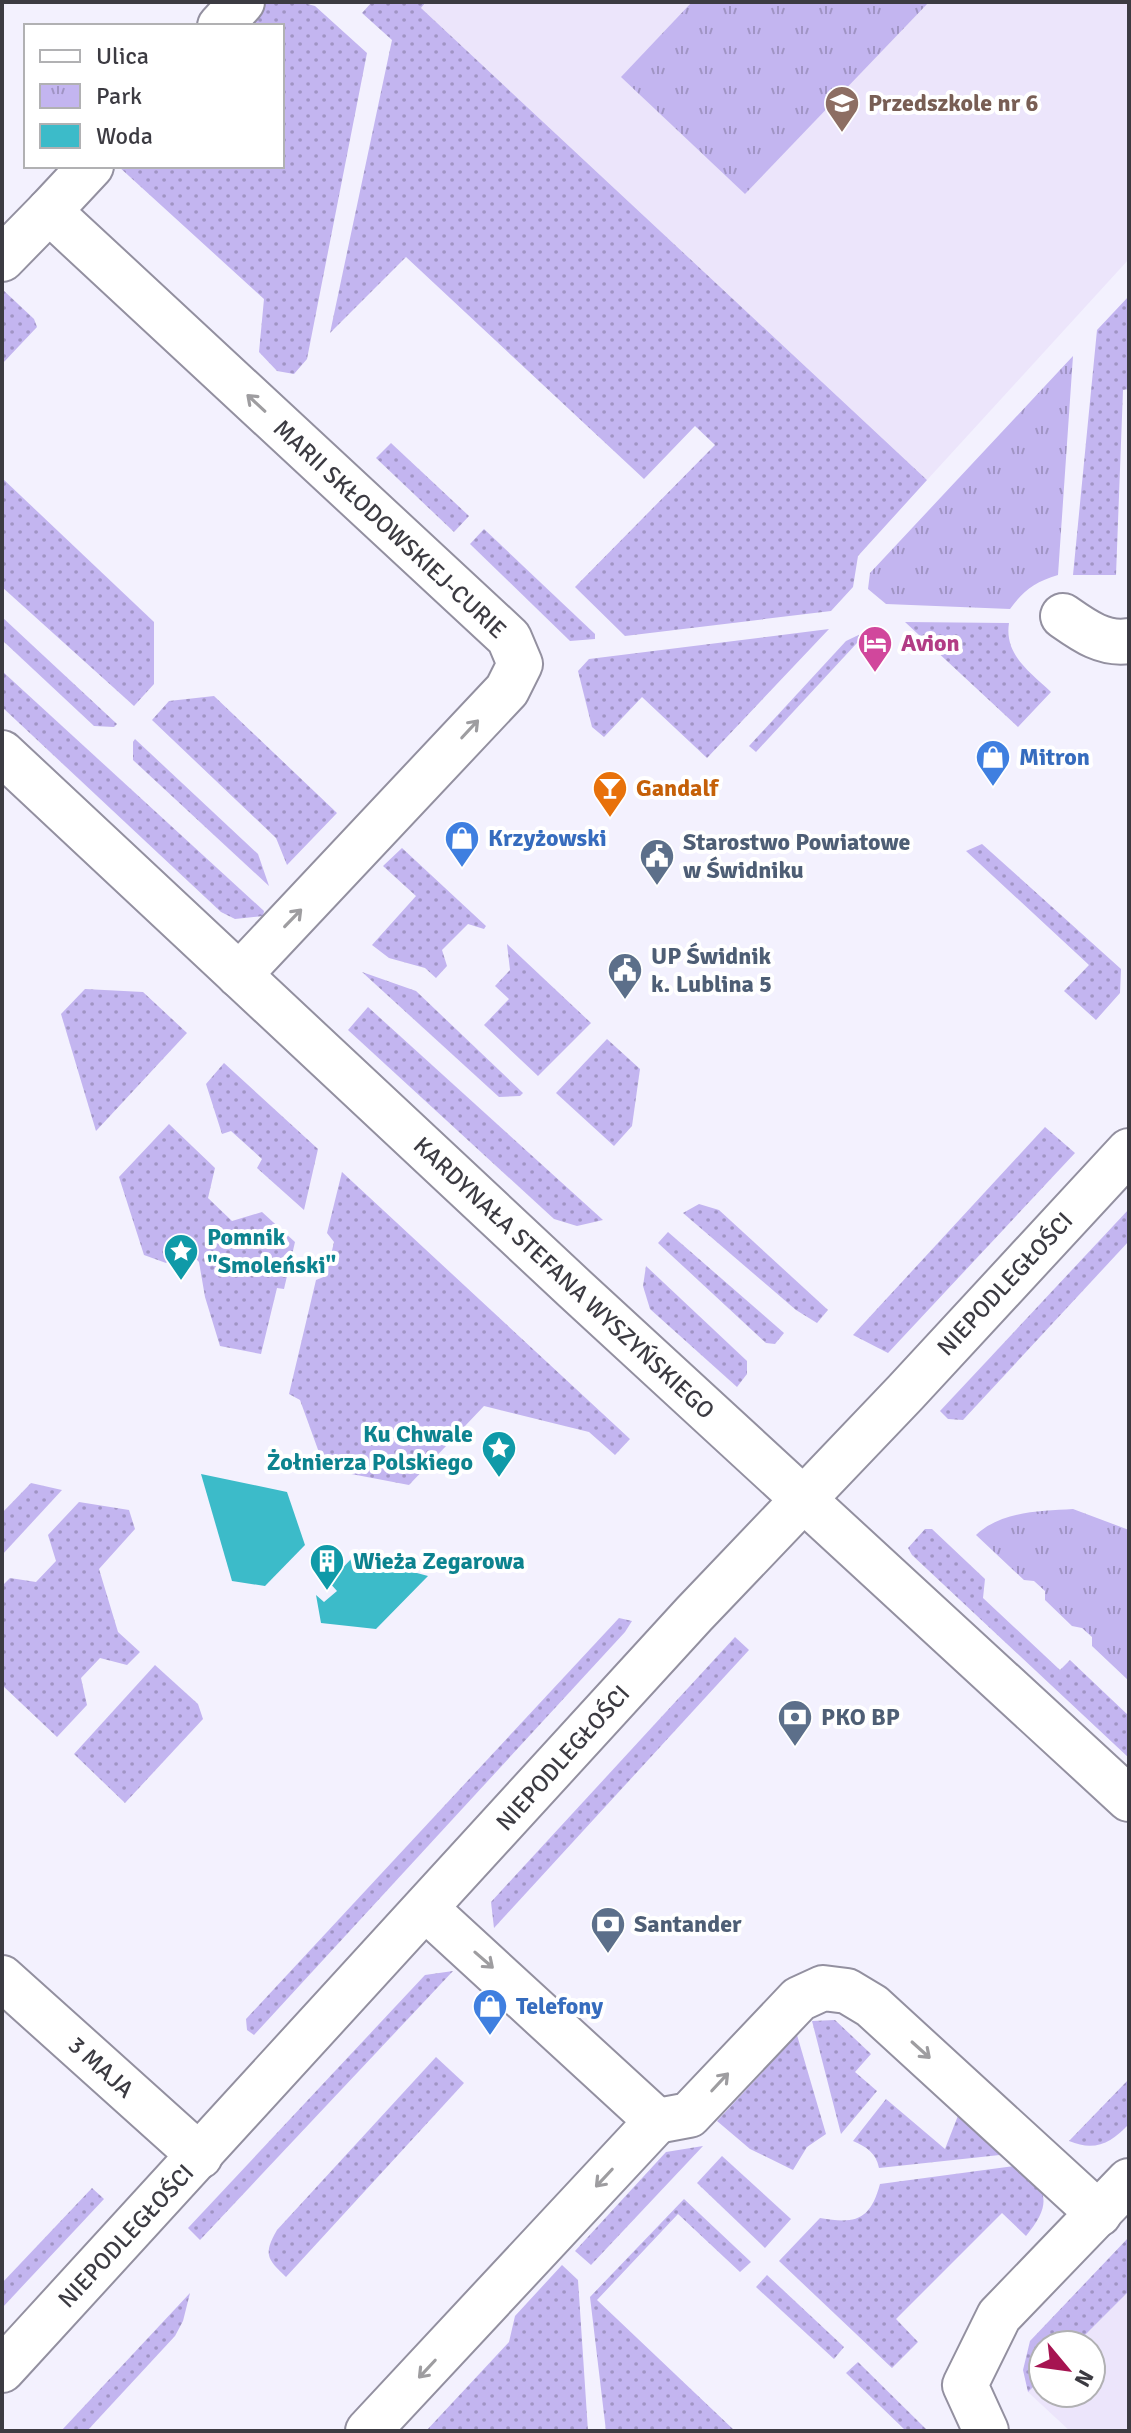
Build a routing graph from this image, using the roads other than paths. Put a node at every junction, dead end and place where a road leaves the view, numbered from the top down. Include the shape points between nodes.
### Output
1 (242, 2) edge
2 (222, 24) edge
3 (89, 168) edge
4 (49, 211) junction
5 (2, 259) edge
6 (1063, 616) dead end
7 (1129, 641) edge
8 (2, 753) edge
9 (239, 975) junction
10 (1129, 1151) edge
11 (802, 1499) junction
12 (1129, 1799) edge
13 (426, 1909) junction
14 (2, 1978) edge
15 (657, 2121) junction
16 (200, 2156) junction
17 (1129, 2181) edge
18 (1099, 2214) junction
19 (2, 2370) edge
20 (368, 2431) edge
21 (986, 2431) edge

1 - 2 street
3 - 4 street
4 - 5 street
9 -> 4 street, MARII SKŁODOWSKIEJ-CURIE via 507,690 520,664 509,638
6 - 7 street via 1094,636
8 - 9 street, KARDYNAŁA STEFANA WYSZYŃSKIEGO
9 - 11 street, KARDYNAŁA STEFANA WYSZYŃSKIEGO
10 - 11 street, NIEPODLEGŁOŚCI
11 - 12 street, KARDYNAŁA STEFANA WYSZYŃSKIEGO
11 - 13 street, NIEPODLEGŁOŚCI
13 -> 15 street
13 - 16 street, NIEPODLEGŁOŚCI
14 - 16 street, 3 MAJA
15 -> 18 street via 689,2115 799,1999 823,1988 847,1991 872,2006
15 -> 20 street
16 - 19 street, NIEPODLEGŁOŚCI
17 - 18 street
18 - 21 street via 999,2316 965,2385

